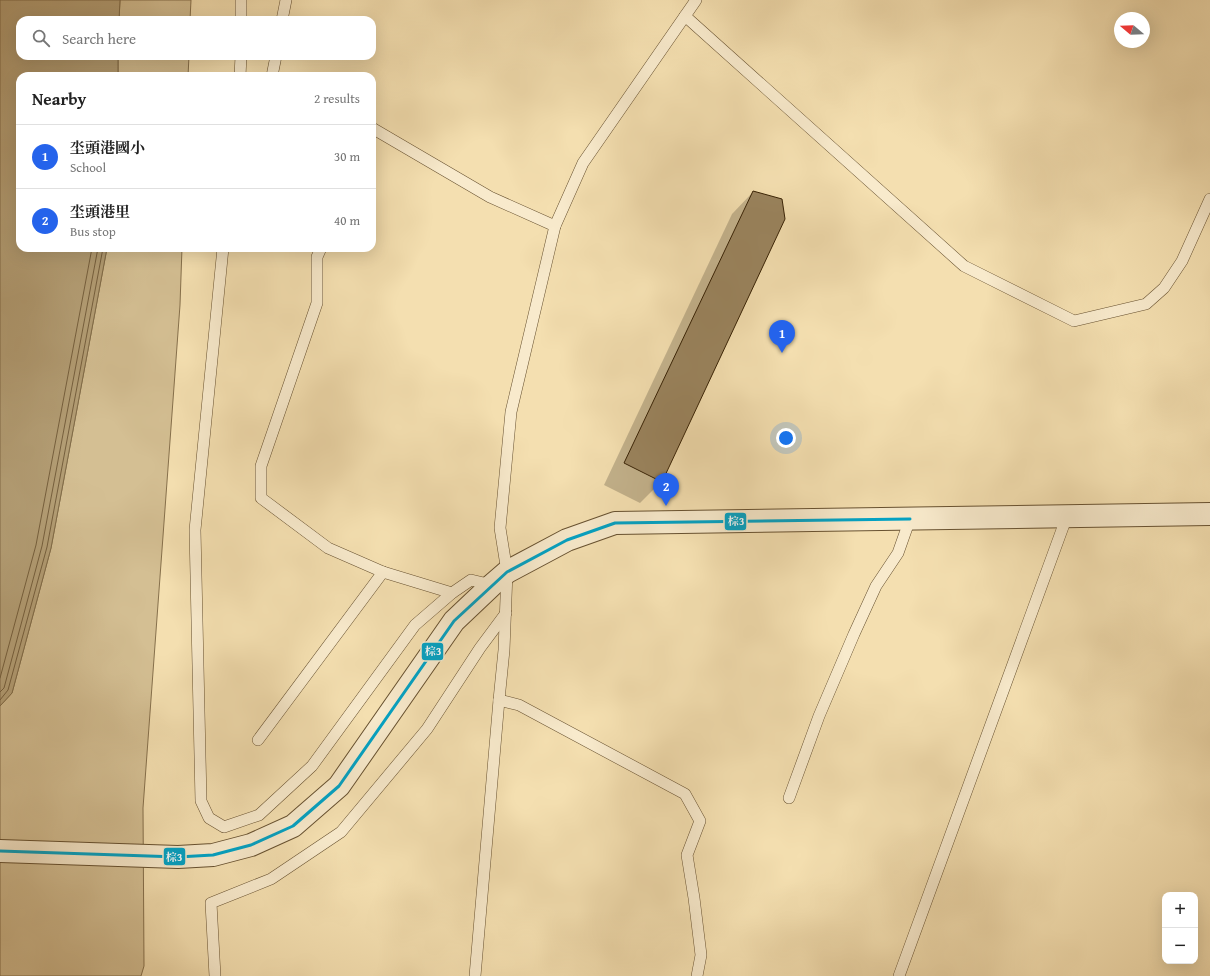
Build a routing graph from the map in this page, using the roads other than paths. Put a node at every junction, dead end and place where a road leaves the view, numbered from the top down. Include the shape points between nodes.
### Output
1 (241, 0) edge
2 (286, 0) edge
3 (696, 0) edge
4 (241, 16) edge
5 (283, 16) edge
6 (685, 16) junction
7 (241, 60) edge
8 (275, 60) edge
9 (240, 72) edge
10 (273, 72) edge
11 (376, 130) edge
12 (1210, 199) edge
13 (555, 226) junction
14 (223, 252) edge
15 (229, 252) edge
16 (319, 252) edge
17 (220, 286) junction
18 (1210, 514) edge
19 (1066, 516) junction
20 (910, 519) junction
21 (383, 572) junction
22 (500, 578) junction
23 (452, 593) junction
24 (506, 613) junction
25 (499, 700) junction
26 (258, 740) dead end
27 (789, 798) dead end
28 (0, 851) edge
29 (215, 976) edge
30 (476, 976) edge
31 (697, 976) edge
32 (899, 976) edge

1 - 4 lane
2 - 5 lane
3 - 6 lane
6 - 12 lane via 964,266 1074,321 1146,304 1164,288 1182,260
6 - 13 lane via 583,163
7 - 9 lane
8 - 10 lane
11 - 13 lane via 490,197
13 - 22 lane via 511,412 500,528
14 - 17 lane
15 - 17 lane
16 - 21 lane via 317,257 317,303 260,466 261,498 328,548
17 - 23 lane via 195,530 201,801 209,818 224,826 259,815 312,766 415,625
18 - 19 street
19 - 20 street
19 - 32 lane
20 - 22 street via 615,523 567,540
20 - 27 lane via 898,553 876,586 818,716
21 - 23 lane
21 - 26 lane
22 - 23 lane via 471,580
22 - 24 lane
22 - 28 street via 454,621 339,786 293,826 251,845 213,855 178,857
24 - 25 lane
24 - 29 lane via 480,648 428,730 341,832 271,879 212,903
25 - 30 lane
25 - 31 lane via 519,705 686,794 700,821 687,855 701,955

